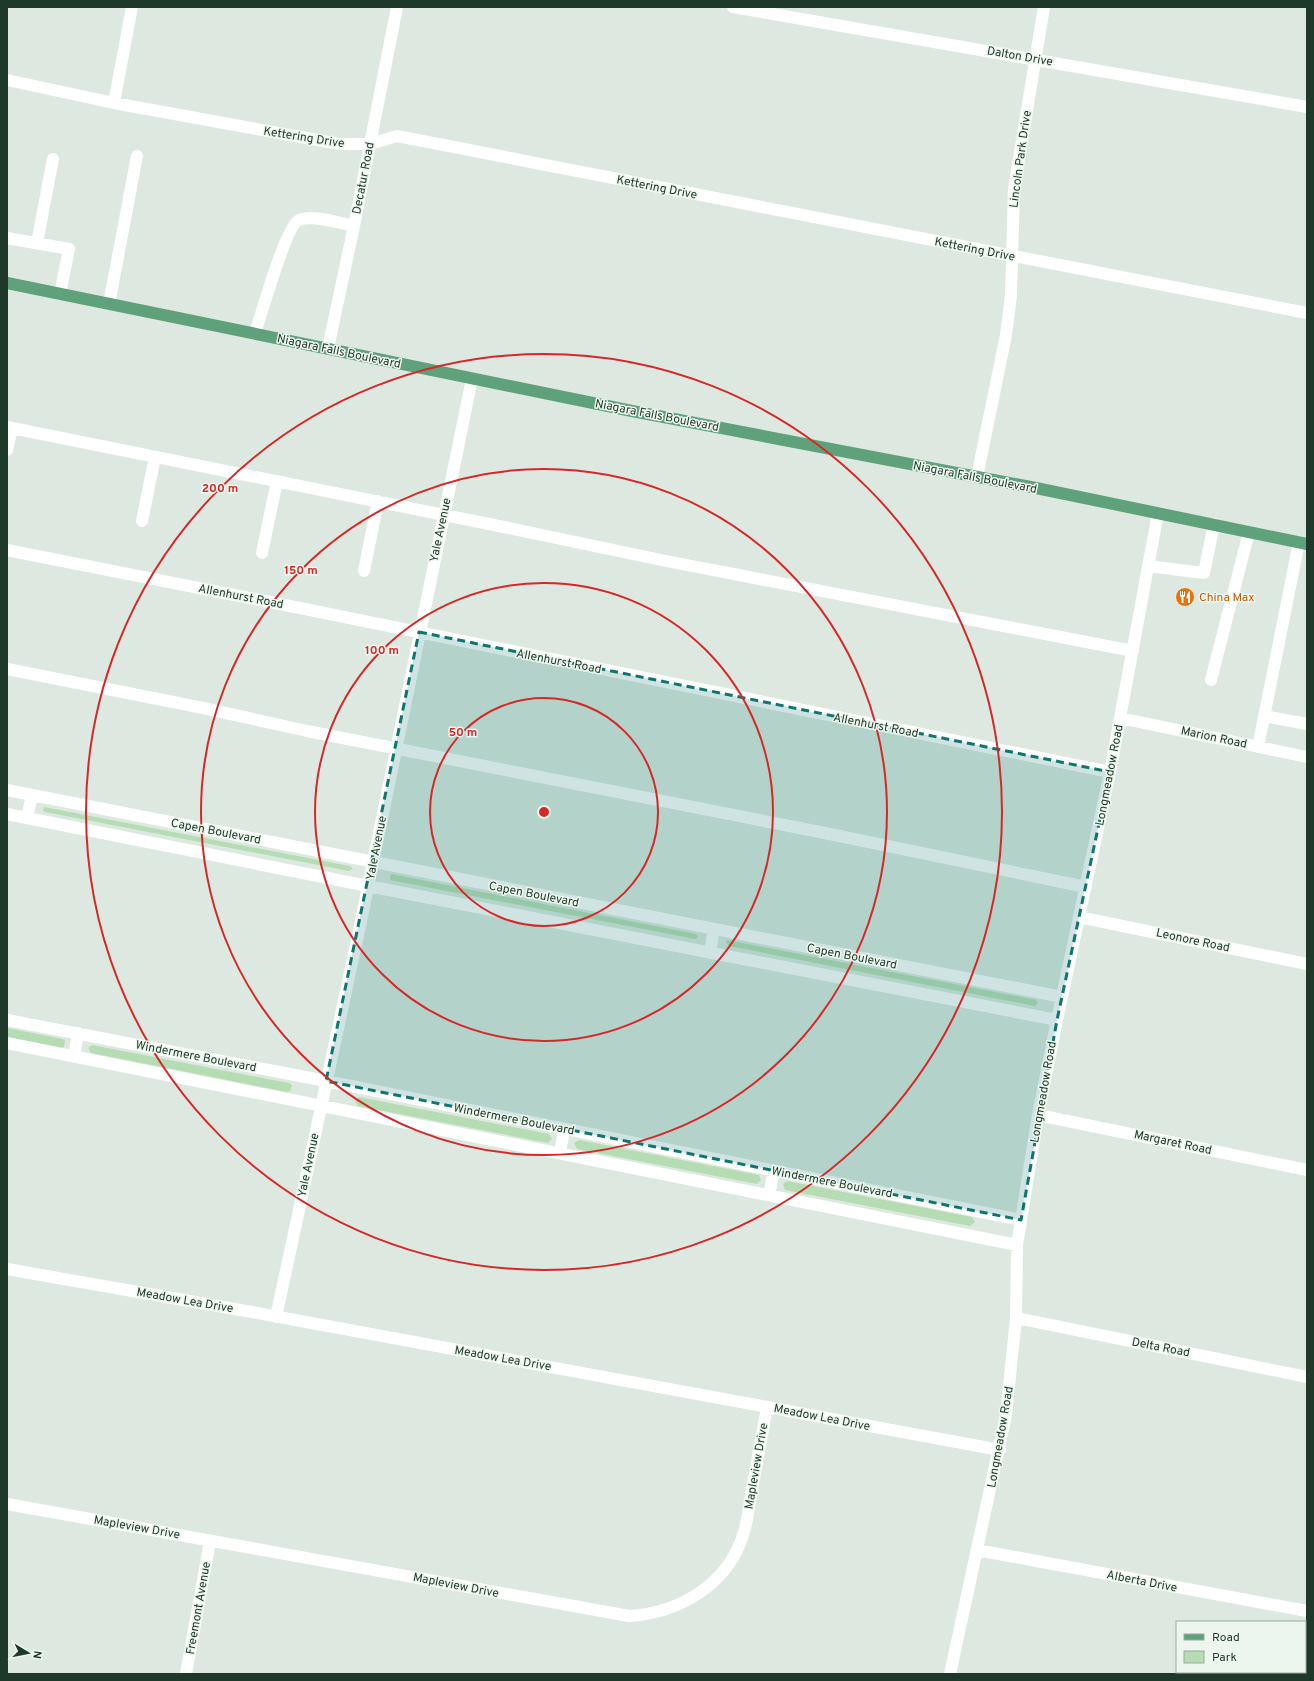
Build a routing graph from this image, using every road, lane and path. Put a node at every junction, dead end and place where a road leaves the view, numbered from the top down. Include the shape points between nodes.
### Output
1 (132, 7) edge
2 (397, 7) edge
3 (733, 7) edge
4 (1044, 7) edge
5 (1035, 58) junction
6 (7, 80) edge
7 (114, 103) junction
8 (1307, 107) edge
9 (370, 144) junction
10 (137, 156) dead end
11 (53, 159) dead end
12 (354, 226) junction
13 (7, 238) edge
14 (37, 243) junction
15 (1012, 256) junction
16 (7, 284) edge
17 (60, 294) junction
18 (109, 304) junction
19 (1307, 313) edge
20 (255, 333) junction
21 (328, 348) junction
22 (472, 378) junction
23 (9, 427) edge
24 (7, 450) edge
25 (155, 457) junction
26 (977, 477) junction
27 (277, 481) junction
28 (378, 501) junction
29 (1158, 513) junction
30 (443, 514) junction
31 (142, 521) dead end
32 (1214, 524) junction
33 (1249, 532) junction
34 (1303, 543) edge
35 (7, 550) edge
36 (262, 553) dead end
37 (1148, 566) junction
38 (364, 571) dead end
39 (419, 632) junction
40 (1133, 651) junction
41 (7, 669) edge
42 (1211, 680) dead end
43 (1264, 716) junction
44 (1120, 718) junction
45 (1307, 724) edge
46 (1258, 746) junction
47 (396, 748) junction
48 (1307, 756) edge
49 (1110, 772) junction
50 (7, 790) edge
51 (32, 795) junction
52 (7, 814) edge
53 (27, 818) junction
54 (373, 862) junction
55 (368, 886) junction
56 (1086, 887) junction
57 (1080, 917) junction
58 (714, 929) junction
59 (710, 953) junction
60 (1307, 964) edge
61 (1062, 997) junction
62 (7, 1020) edge
63 (1057, 1020) junction
64 (78, 1033) junction
65 (7, 1043) edge
66 (74, 1056) junction
67 (326, 1081) junction
68 (321, 1105) junction
69 (1038, 1115) junction
70 (564, 1129) junction
71 (560, 1153) junction
72 (1307, 1170) edge
73 (774, 1171) junction
74 (769, 1195) junction
75 (1021, 1220) junction
76 (1017, 1245) junction
77 (7, 1269) edge
78 (276, 1317) junction
79 (1016, 1318) junction
80 (1307, 1377) edge
81 (767, 1406) junction
82 (1000, 1450) junction
83 (7, 1504) edge
84 (210, 1541) junction
85 (977, 1550) junction
86 (1307, 1612) edge
87 (186, 1674) edge
88 (950, 1674) edge

1 - 7 street
2 - 9 street, Decatur Road
3 - 5 street, Dalton Drive
4 - 5 street, Lincoln Park Drive
5 - 8 street, Dalton Drive
5 - 15 street, Lincoln Park Drive via 1014,189
6 - 7 street, Kettering Drive
7 - 9 street, Kettering Drive via 339,144
9 - 12 street, Decatur Road
9 - 15 street, Kettering Drive via 398,136
10 - 18 street
11 - 14 street
12 - 20 street via 311,218 299,220 292,226
12 - 21 street, Decatur Road
13 - 14 street
14 - 17 street via 69,249
15 - 19 street, Kettering Drive
15 - 26 street, Lincoln Park Drive via 1006,335
16 - 17 main road, Niagara Falls Boulevard
17 - 18 main road, Niagara Falls Boulevard
18 - 20 main road, Niagara Falls Boulevard
20 - 21 main road, Niagara Falls Boulevard
21 - 22 main road, Niagara Falls Boulevard
22 - 26 main road, Niagara Falls Boulevard
22 - 30 street, Yale Avenue
23 - 24 street
23 - 25 street
25 - 27 street
25 - 31 street
26 - 29 main road, Niagara Falls Boulevard
27 - 28 street
27 - 36 street
28 - 30 street
28 - 38 street
29 - 32 main road, Niagara Falls Boulevard
29 - 37 street, Longmeadow Road
30 - 39 street, Yale Avenue
30 - 40 street via 666,561
32 - 33 main road, Niagara Falls Boulevard
32 - 37 street via 1204,572
33 - 34 main road, Niagara Falls Boulevard
33 - 42 street
34 - 43 street
35 - 39 street, Allenhurst Road
37 - 40 street, Longmeadow Road
39 - 47 street, Yale Avenue
39 - 49 street, Allenhurst Road
40 - 44 street, Longmeadow Road
41 - 47 street
43 - 45 street
43 - 46 street
44 - 46 street, Marion Road
44 - 49 street, Longmeadow Road
46 - 48 street, Marion Road
47 - 54 street, Yale Avenue
47 - 56 street
49 - 56 street, Longmeadow Road
50 - 51 street, Capen Boulevard
51 - 53 street
51 - 54 street, Capen Boulevard
52 - 53 street, Capen Boulevard
53 - 55 street, Capen Boulevard
54 - 55 street, Yale Avenue
54 - 58 street, Capen Boulevard
55 - 59 street, Capen Boulevard
55 - 67 street, Yale Avenue
56 - 57 street, Longmeadow Road
57 - 60 street, Leonore Road
57 - 61 street, Longmeadow Road
58 - 59 street
58 - 61 street, Capen Boulevard
59 - 63 street, Capen Boulevard
61 - 63 street, Longmeadow Road
62 - 64 street, Windermere Boulevard
63 - 69 street, Longmeadow Road
64 - 66 street
64 - 67 street, Windermere Boulevard
65 - 66 street, Windermere Boulevard
66 - 68 street, Windermere Boulevard
67 - 68 street, Yale Avenue
67 - 70 street, Windermere Boulevard
68 - 71 street, Windermere Boulevard
68 - 78 street, Yale Avenue
69 - 72 street, Margaret Road
69 - 75 street, Longmeadow Road
70 - 71 street
70 - 73 street, Windermere Boulevard
71 - 74 street, Windermere Boulevard
73 - 74 street
73 - 75 street, Windermere Boulevard
74 - 76 street, Windermere Boulevard
75 - 76 street, Longmeadow Road
76 - 79 street, Longmeadow Road
77 - 78 street, Meadow Lea Drive
78 - 81 street, Meadow Lea Drive
79 - 80 street, Delta Road
79 - 82 street, Longmeadow Road
81 - 82 street, Meadow Lea Drive
81 - 84 street, Mapleview Drive via 744,1533 734,1556 722,1573 704,1590 667,1610 629,1616
82 - 85 street, Longmeadow Road
83 - 84 street, Mapleview Drive
84 - 87 street, Freemont Avenue
85 - 86 street, Alberta Drive
85 - 88 street, Longmeadow Road

